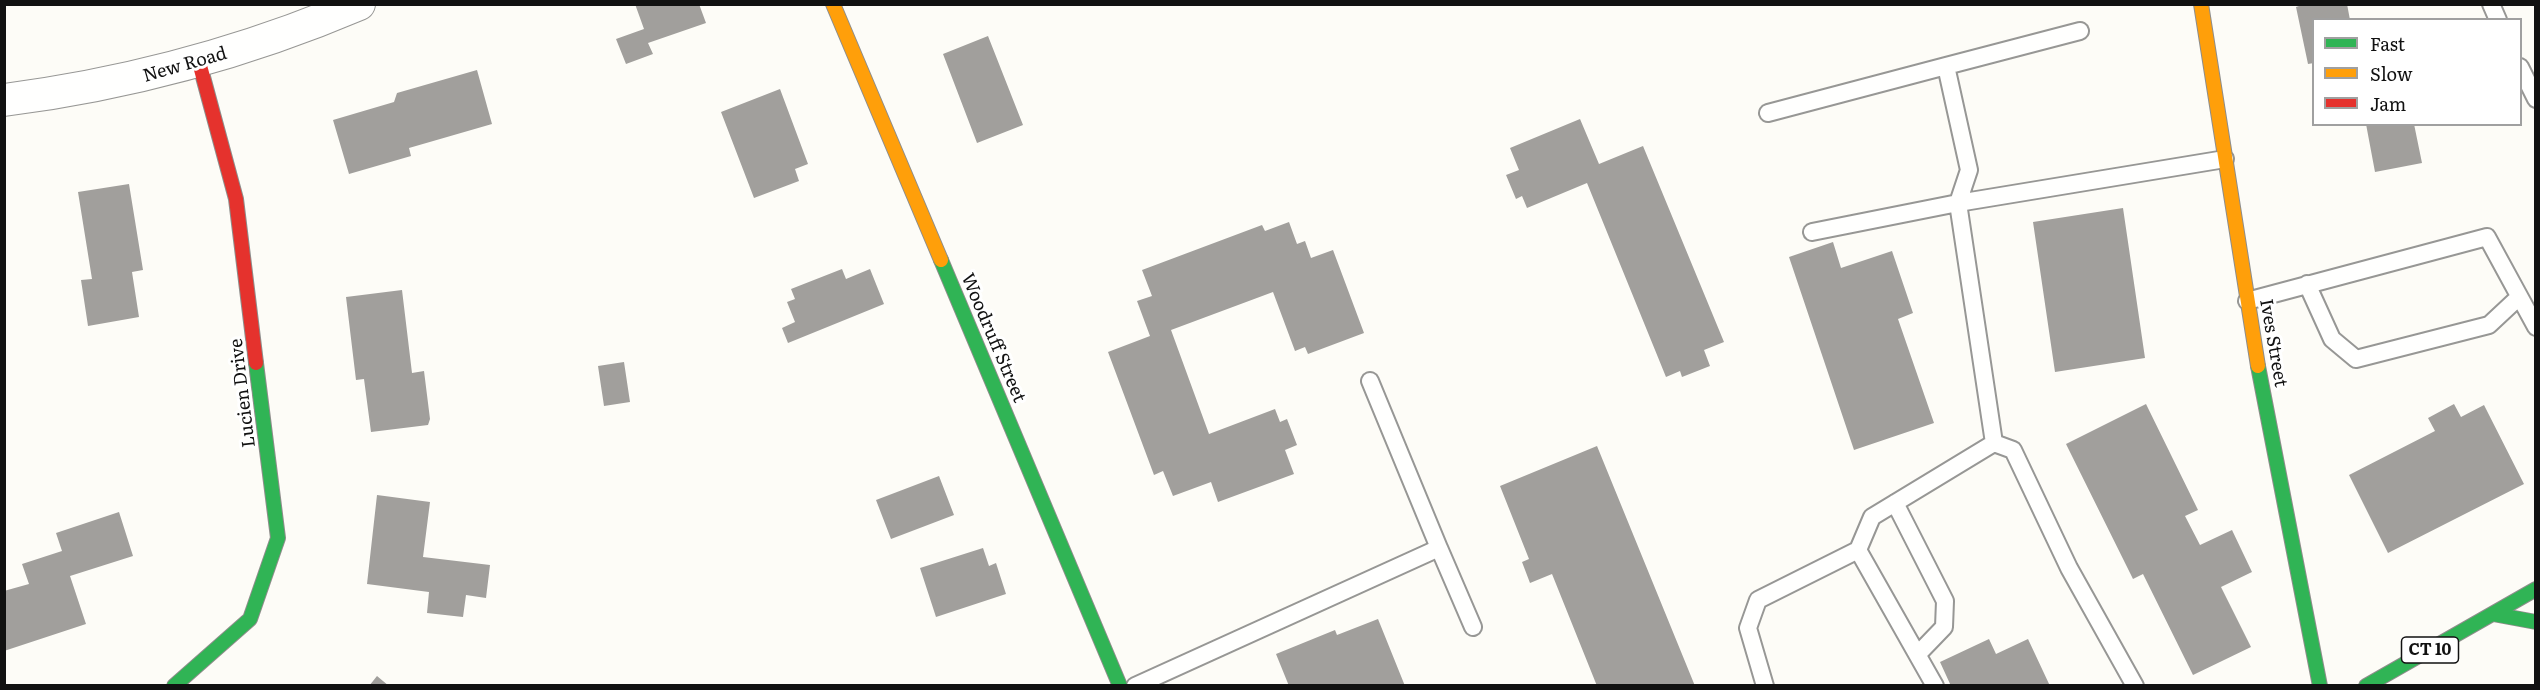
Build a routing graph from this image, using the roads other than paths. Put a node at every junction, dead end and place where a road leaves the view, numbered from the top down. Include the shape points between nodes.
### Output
1 (359, 4) edge
2 (833, 4) edge
3 (2201, 4) edge
4 (2491, 4) edge
5 (2497, 18) edge
6 (2080, 31) dead end
7 (199, 62) junction
8 (1946, 66) junction
9 (2522, 71) edge
10 (2535, 99) edge
11 (4, 100) edge
12 (1768, 113) dead end
13 (2225, 159) junction
14 (1958, 204) junction
15 (1812, 232) dead end
16 (2307, 284) junction
17 (2519, 297) junction
18 (2247, 301) junction
19 (2535, 327) edge
20 (1370, 381) dead end
21 (1994, 444) junction
22 (1895, 504) junction
23 (1439, 548) junction
24 (1858, 550) junction
25 (2535, 589) edge
26 (2493, 614) junction
27 (2535, 622) edge
28 (1473, 627) dead end
29 (1918, 654) junction
30 (174, 686) edge
31 (1120, 686) edge
32 (1136, 686) edge
33 (1765, 686) edge
34 (1935, 686) edge
35 (2135, 686) edge
36 (2320, 686) edge
37 (2366, 686) edge

1 - 7 street, New Road
2 - 31 main road, Woodruff Street
3 - 13 main road, Ives Street
4 - 5 lane
6 - 8 lane
7 - 11 street, New Road via 89,88
7 - 30 main road, Lucien Drive via 236,199 278,538 250,620
8 - 12 lane
8 - 14 lane via 1969,170
9 - 10 lane
13 - 14 lane
13 - 18 main road, Ives Street
14 - 15 lane
14 - 21 lane
16 - 17 lane via 2487,237
16 - 17 lane via 2332,339 2356,359 2489,325
16 - 18 lane
17 - 19 lane
18 - 36 main road, Ives Street via 2304,618
20 - 23 lane
21 - 22 lane
21 - 35 lane via 2013,450 2068,568
22 - 24 lane via 1872,518
22 - 29 lane via 1945,601 1944,627
23 - 28 lane
23 - 32 lane
24 - 29 lane
24 - 33 lane via 1758,600 1748,628
25 - 26 main road, CT 10
26 - 27 main road
26 - 37 main road, CT 10
29 - 34 lane

